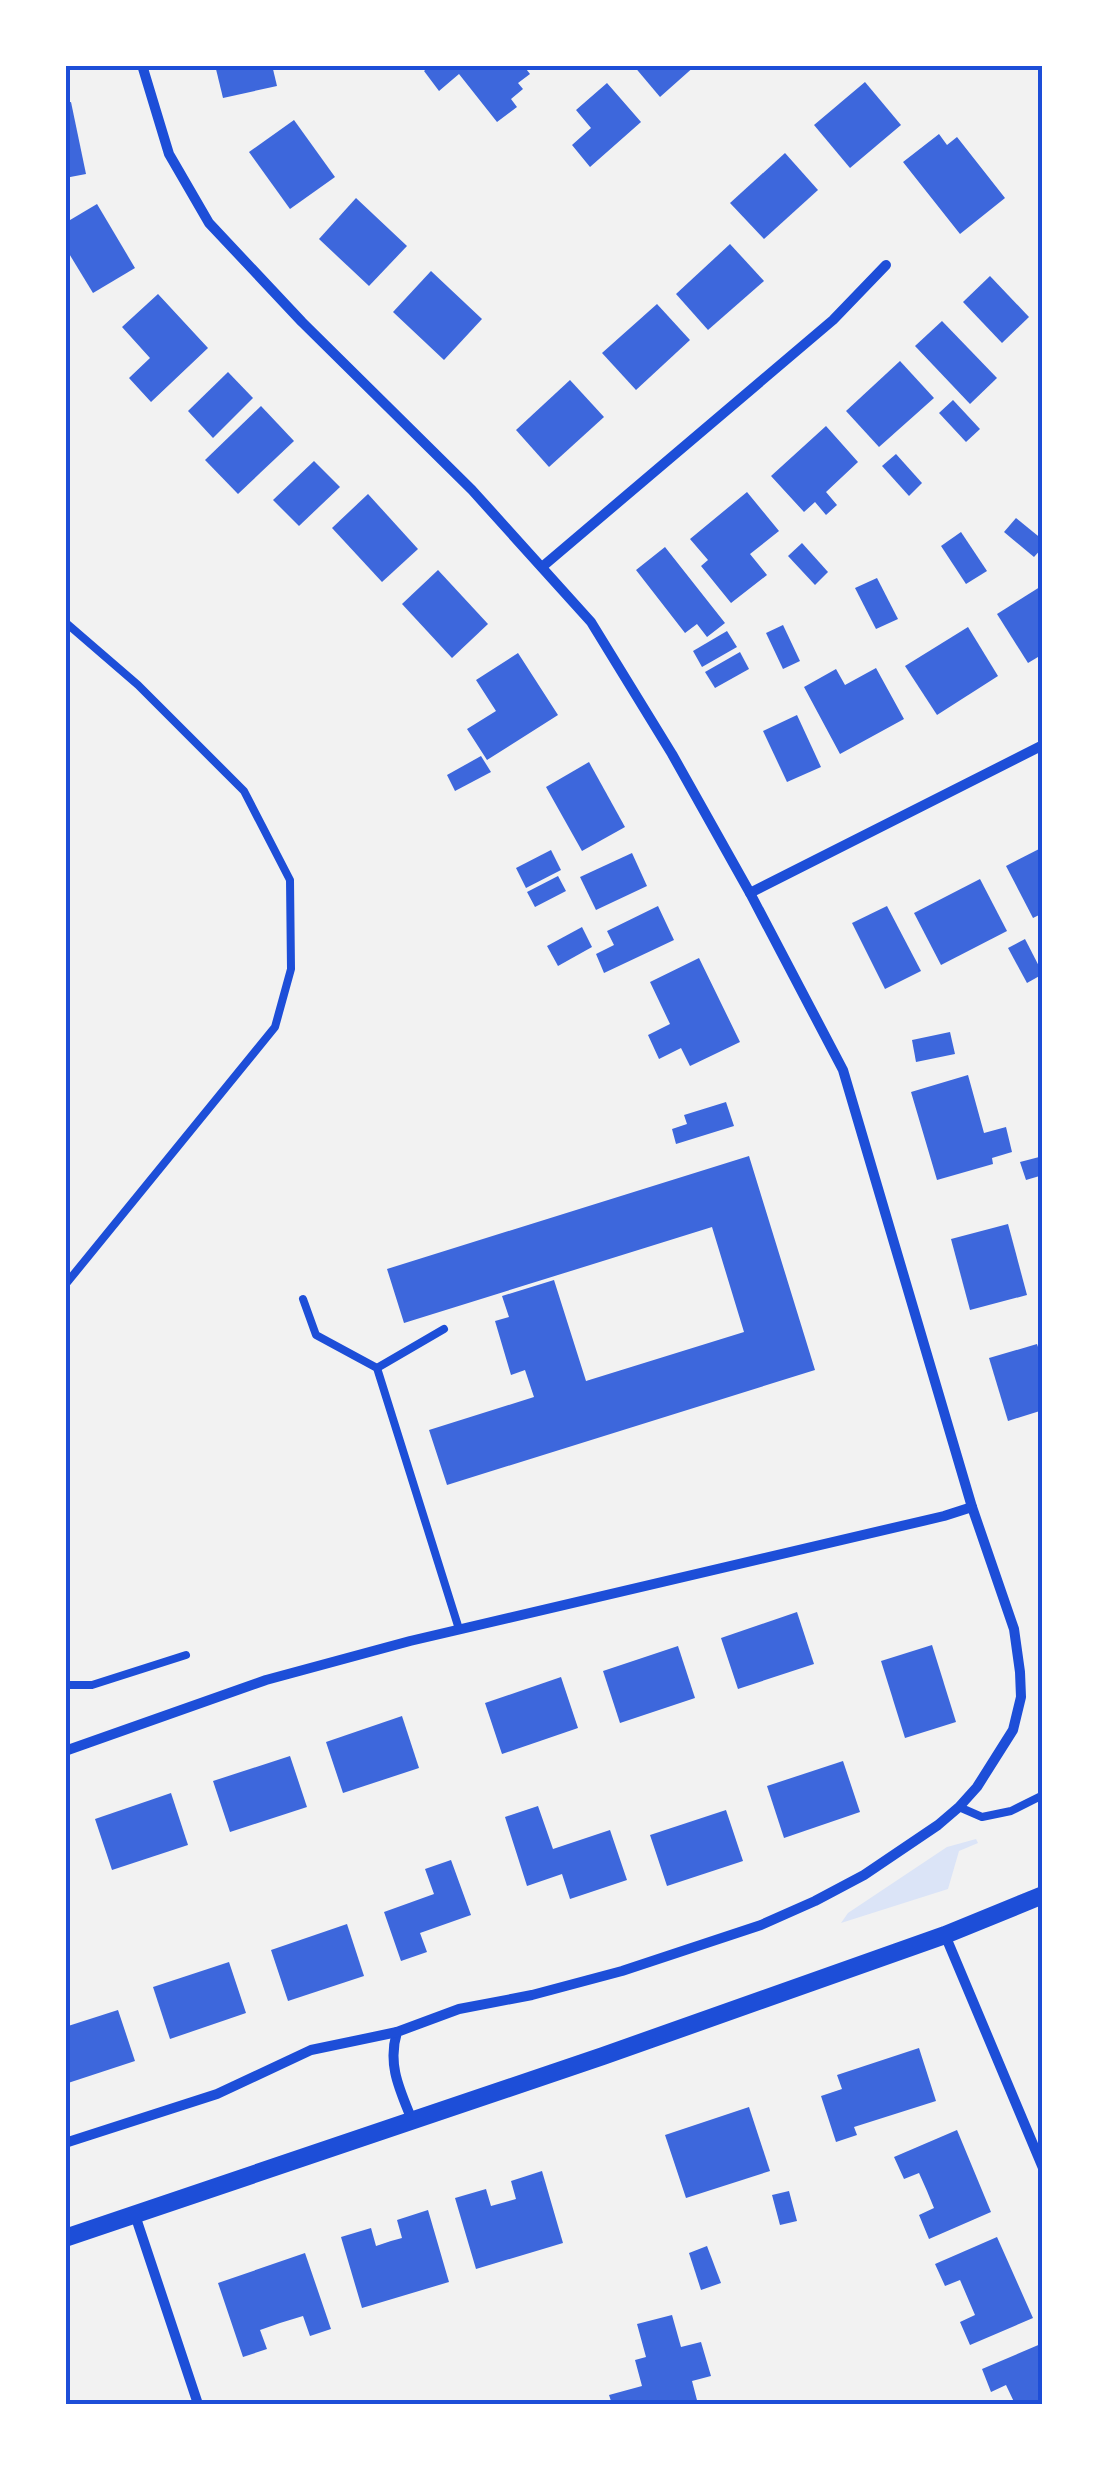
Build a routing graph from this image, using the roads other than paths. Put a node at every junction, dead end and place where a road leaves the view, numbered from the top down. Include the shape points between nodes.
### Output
1 (142, 65) edge
2 (886, 265) dead end
3 (542, 568) junction
4 (65, 622) edge
5 (1043, 745) edge
6 (750, 892) junction
7 (65, 1285) edge
8 (303, 1299) dead end
9 (444, 1329) dead end
10 (377, 1368) junction
11 (972, 1507) junction
12 (459, 1629) junction
13 (186, 1655) dead end
14 (65, 1685) edge
15 (65, 1751) edge
16 (1043, 1794) edge
17 (959, 1807) junction
18 (1043, 1895) edge
19 (944, 1935) junction
20 (397, 2032) junction
21 (412, 2120) junction
22 (65, 2143) edge
23 (1043, 2168) edge
24 (135, 2215) junction
25 (65, 2238) edge
26 (198, 2404) edge

1 - 3 street via 169,154 208,223
2 - 3 street via 833,320
3 - 6 street via 590,622
4 - 7 lane via 244,790 290,880 291,968 275,1028
5 - 6 street
6 - 11 street via 843,1070
8 - 10 lane via 316,1335
9 - 10 lane
10 - 12 lane
11 - 12 street
11 - 17 street via 1014,1630 1021,1697 1013,1730
12 - 15 street via 266,1680
13 - 14 lane via 92,1685
16 - 17 lane via 982,1817
17 - 20 street via 864,1875 760,1926
18 - 19 street
19 - 21 street
19 - 23 street
20 - 21 street via 394,2067
20 - 22 street via 311,2050 217,2094
21 - 24 street
24 - 25 street
24 - 26 street

